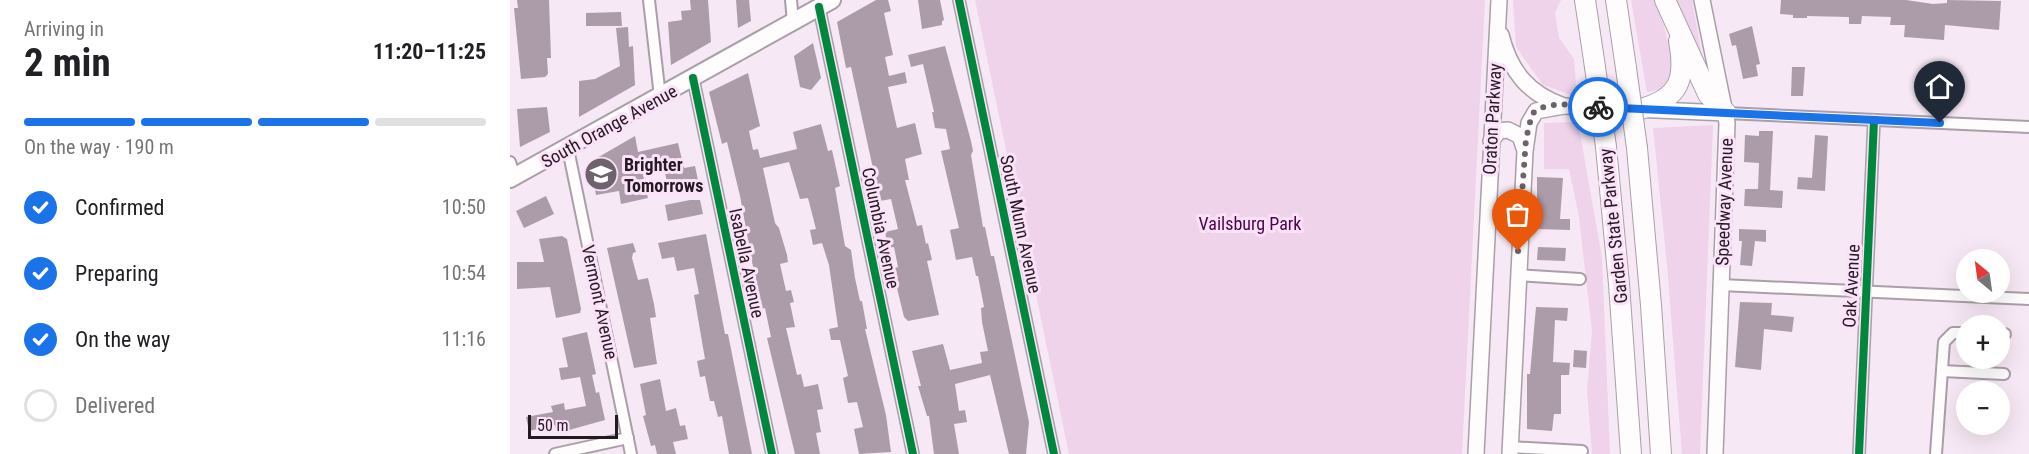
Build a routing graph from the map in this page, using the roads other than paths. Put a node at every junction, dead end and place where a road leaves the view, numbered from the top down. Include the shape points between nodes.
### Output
1 (649, 0) edge
2 (791, 0) edge
3 (959, 0) edge
4 (1499, 0) edge
5 (1585, 0) edge
6 (1616, 0) edge
7 (1701, 0) edge
8 (825, 4) edge
9 (1668, 6) edge
10 (1498, 20) junction
11 (793, 22) junction
12 (693, 78) junction
13 (660, 98) junction
14 (1564, 106) junction
15 (1641, 108) junction
16 (1726, 113) junction
17 (1874, 120) junction
18 (2029, 127) edge
19 (1491, 141) junction
20 (568, 149) junction
21 (1525, 151) junction
22 (512, 173) edge
23 (1517, 275) junction
24 (1580, 279) dead end
25 (1721, 285) junction
26 (1866, 292) junction
27 (2029, 299) edge
28 (1956, 333) edge
29 (1942, 371) junction
30 (2004, 374) dead end
31 (628, 438) junction
32 (1510, 451) edge
33 (1582, 451) dead end
34 (555, 454) edge
35 (631, 454) edge
36 (772, 454) edge
37 (913, 454) edge
38 (1054, 454) edge
39 (1476, 454) edge
40 (1631, 454) edge
41 (1661, 454) edge
42 (1715, 454) edge
43 (1859, 454) edge
44 (1936, 454) edge

1 - 13 street
2 - 11 street
3 - 38 street, South Munn Avenue
4 - 10 main road, Oraton Parkway
5 - 40 highway, Garden State Parkway, bridge via 1606,147
6 - 41 highway, Garden State Parkway, bridge via 1637,148
7 - 16 main road, Speedway Avenue
8 - 11 main road, South Orange Avenue
8 - 37 street, Columbia Avenue
9 - 15 highway via 1682,57 1680,79 1665,100
9 - 16 highway via 1708,94
10 - 14 main road via 1507,54 1519,77 1537,94
10 - 19 main road, Oraton Parkway
11 - 12 main road, South Orange Avenue
12 - 13 main road, South Orange Avenue
12 - 36 street, Isabella Avenue
13 - 20 main road, South Orange Avenue
14 - 15 main road
14 - 21 main road via 1546,107 1532,114
15 - 16 main road
16 - 17 street
16 - 25 main road, Speedway Avenue
17 - 18 street
17 - 26 street, Oak Avenue
19 - 21 main road via 1500,132 1513,131 1522,140
19 - 39 main road, Oraton Parkway
20 - 22 main road, South Orange Avenue
20 - 31 street, Vermont Avenue
21 - 23 main road
23 - 24 street
23 - 32 main road
25 - 26 street
25 - 42 main road, Speedway Avenue
26 - 27 street
26 - 43 street, Oak Avenue
28 - 29 street via 1947,337 1944,345
29 - 30 street
29 - 44 street
31 - 34 street
31 - 35 street, Vermont Avenue
32 - 33 street

